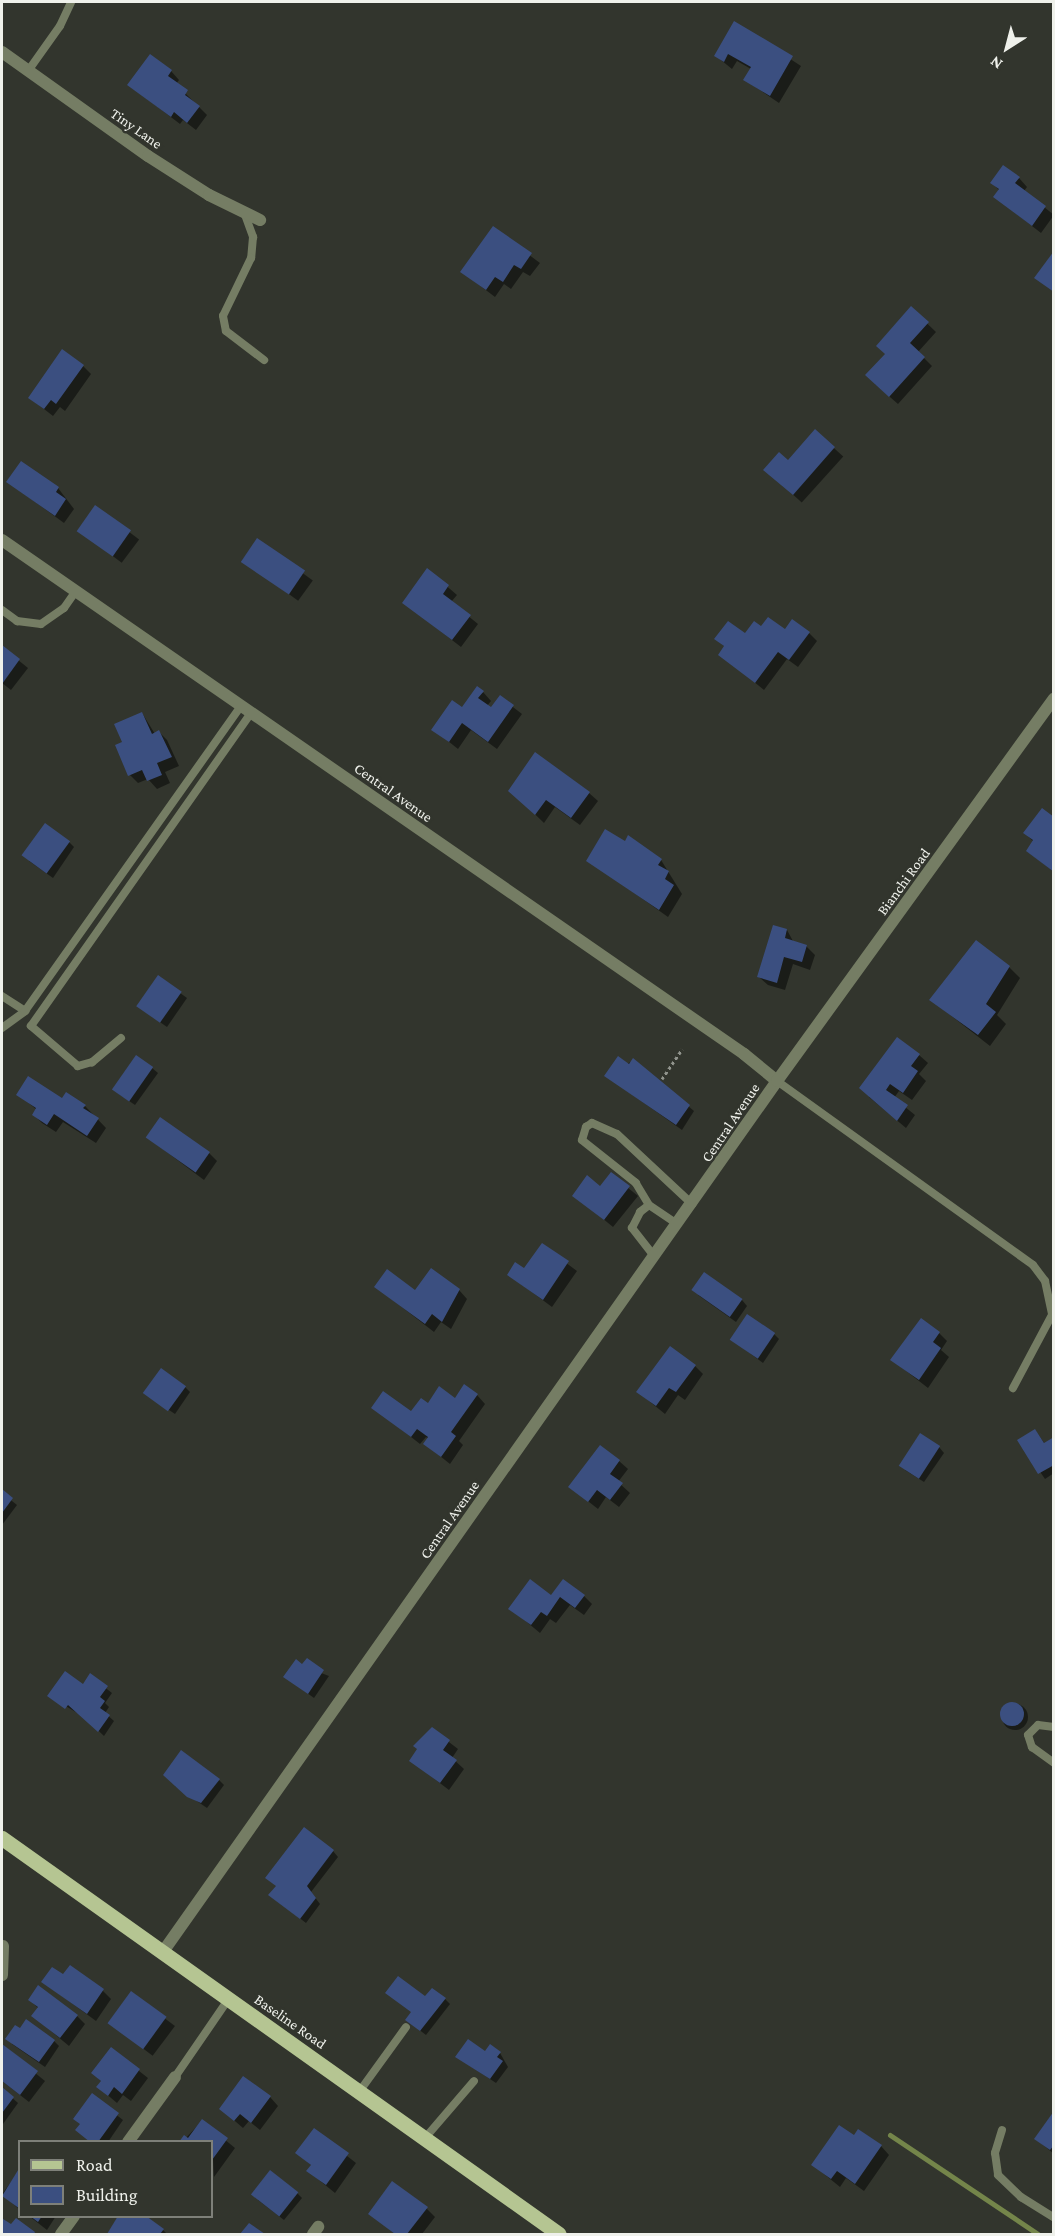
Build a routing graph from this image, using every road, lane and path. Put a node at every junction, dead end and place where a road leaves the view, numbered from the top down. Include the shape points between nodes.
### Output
1 (71, 2) edge
2 (2, 52) edge
3 (28, 70) junction
4 (244, 212) junction
5 (260, 220) dead end
6 (264, 360) dead end
7 (2, 540) edge
8 (76, 591) junction
9 (2, 610) edge
10 (1053, 699) edge
11 (246, 709) junction
12 (2, 996) edge
13 (25, 1011) junction
14 (2, 1028) edge
15 (121, 1038) dead end
16 (682, 1049) dead end
17 (662, 1079) dead end
18 (777, 1081) junction
19 (692, 1204) junction
20 (649, 1205) junction
21 (677, 1224) junction
22 (654, 1256) junction
23 (1013, 1388) dead end
24 (1053, 1727) edge
25 (1053, 1763) edge
26 (2, 1838) edge
27 (3, 1946) dead end
28 (162, 1953) junction
29 (2, 1975) edge
30 (228, 2000) junction
31 (406, 2027) dead end
32 (175, 2077) joint
33 (474, 2081) dead end
34 (358, 2092) junction
35 (1002, 2130) dead end
36 (425, 2138) junction
37 (129, 2140) edge
38 (73, 2218) edge
39 (1053, 2218) edge
40 (61, 2235) edge
41 (559, 2235) edge

1 - 3 lane via 60,26
2 - 3 street, Tiny Lane
3 - 4 street, Tiny Lane via 148,156
4 - 5 street, Tiny Lane
4 - 6 lane via 253,237 251,258 223,316 226,331
7 - 8 street, Central Avenue
8 - 9 lane via 64,608 41,624 17,621
8 - 11 street, Central Avenue
10 - 18 street, Bianchi Road
11 - 13 lane
11 - 15 lane via 31,1026 78,1066 92,1062
11 - 18 street, Central Avenue
12 - 13 lane
13 - 14 lane
16 - 17 path
18 - 19 street, Central Avenue
18 - 23 lane via 1033,1265 1046,1281 1052,1315
19 - 20 lane via 617,1134 592,1123 586,1127 582,1140 636,1183
19 - 21 street, Central Avenue
20 - 21 lane
20 - 22 lane via 632,1228
21 - 22 street, Central Avenue
22 - 28 street, Central Avenue
24 - 25 lane via 1038,1725 1029,1734 1032,1748
26 - 28 main road, Baseline Road
27 - 29 street
28 - 30 main road, Baseline Road
30 - 32 lane
30 - 34 main road, Baseline Road
31 - 34 lane
32 - 37 street
33 - 36 lane
34 - 36 main road, Baseline Road
35 - 39 lane via 994,2153 998,2175 1021,2198
36 - 41 main road, Baseline Road
38 - 40 street

